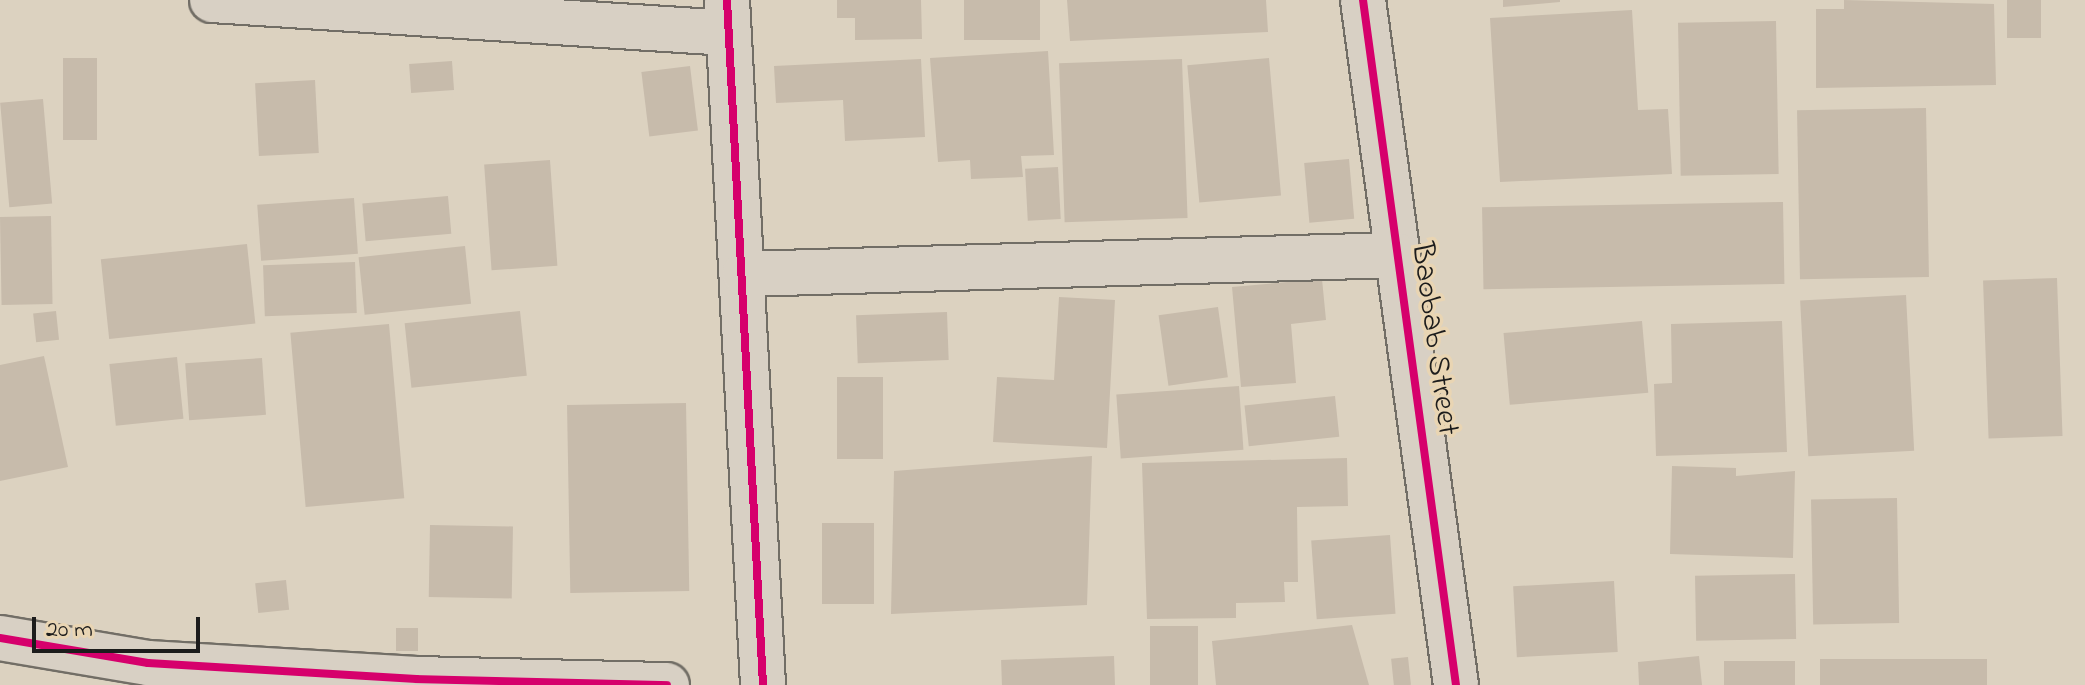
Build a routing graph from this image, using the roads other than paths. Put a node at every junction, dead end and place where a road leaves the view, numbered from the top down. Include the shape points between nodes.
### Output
1 (212, 0) edge
2 (1363, 0) edge
3 (727, 17) edge
4 (1396, 255) junction
5 (745, 274) junction
6 (0, 638) edge
7 (667, 685) edge
8 (763, 685) edge
9 (1456, 685) edge

1 - 3 street
2 - 4 street, Baobab Street
3 - 5 street
4 - 5 street
4 - 9 street, Baobab Street
5 - 8 street
6 - 7 street via 148,663 417,679

